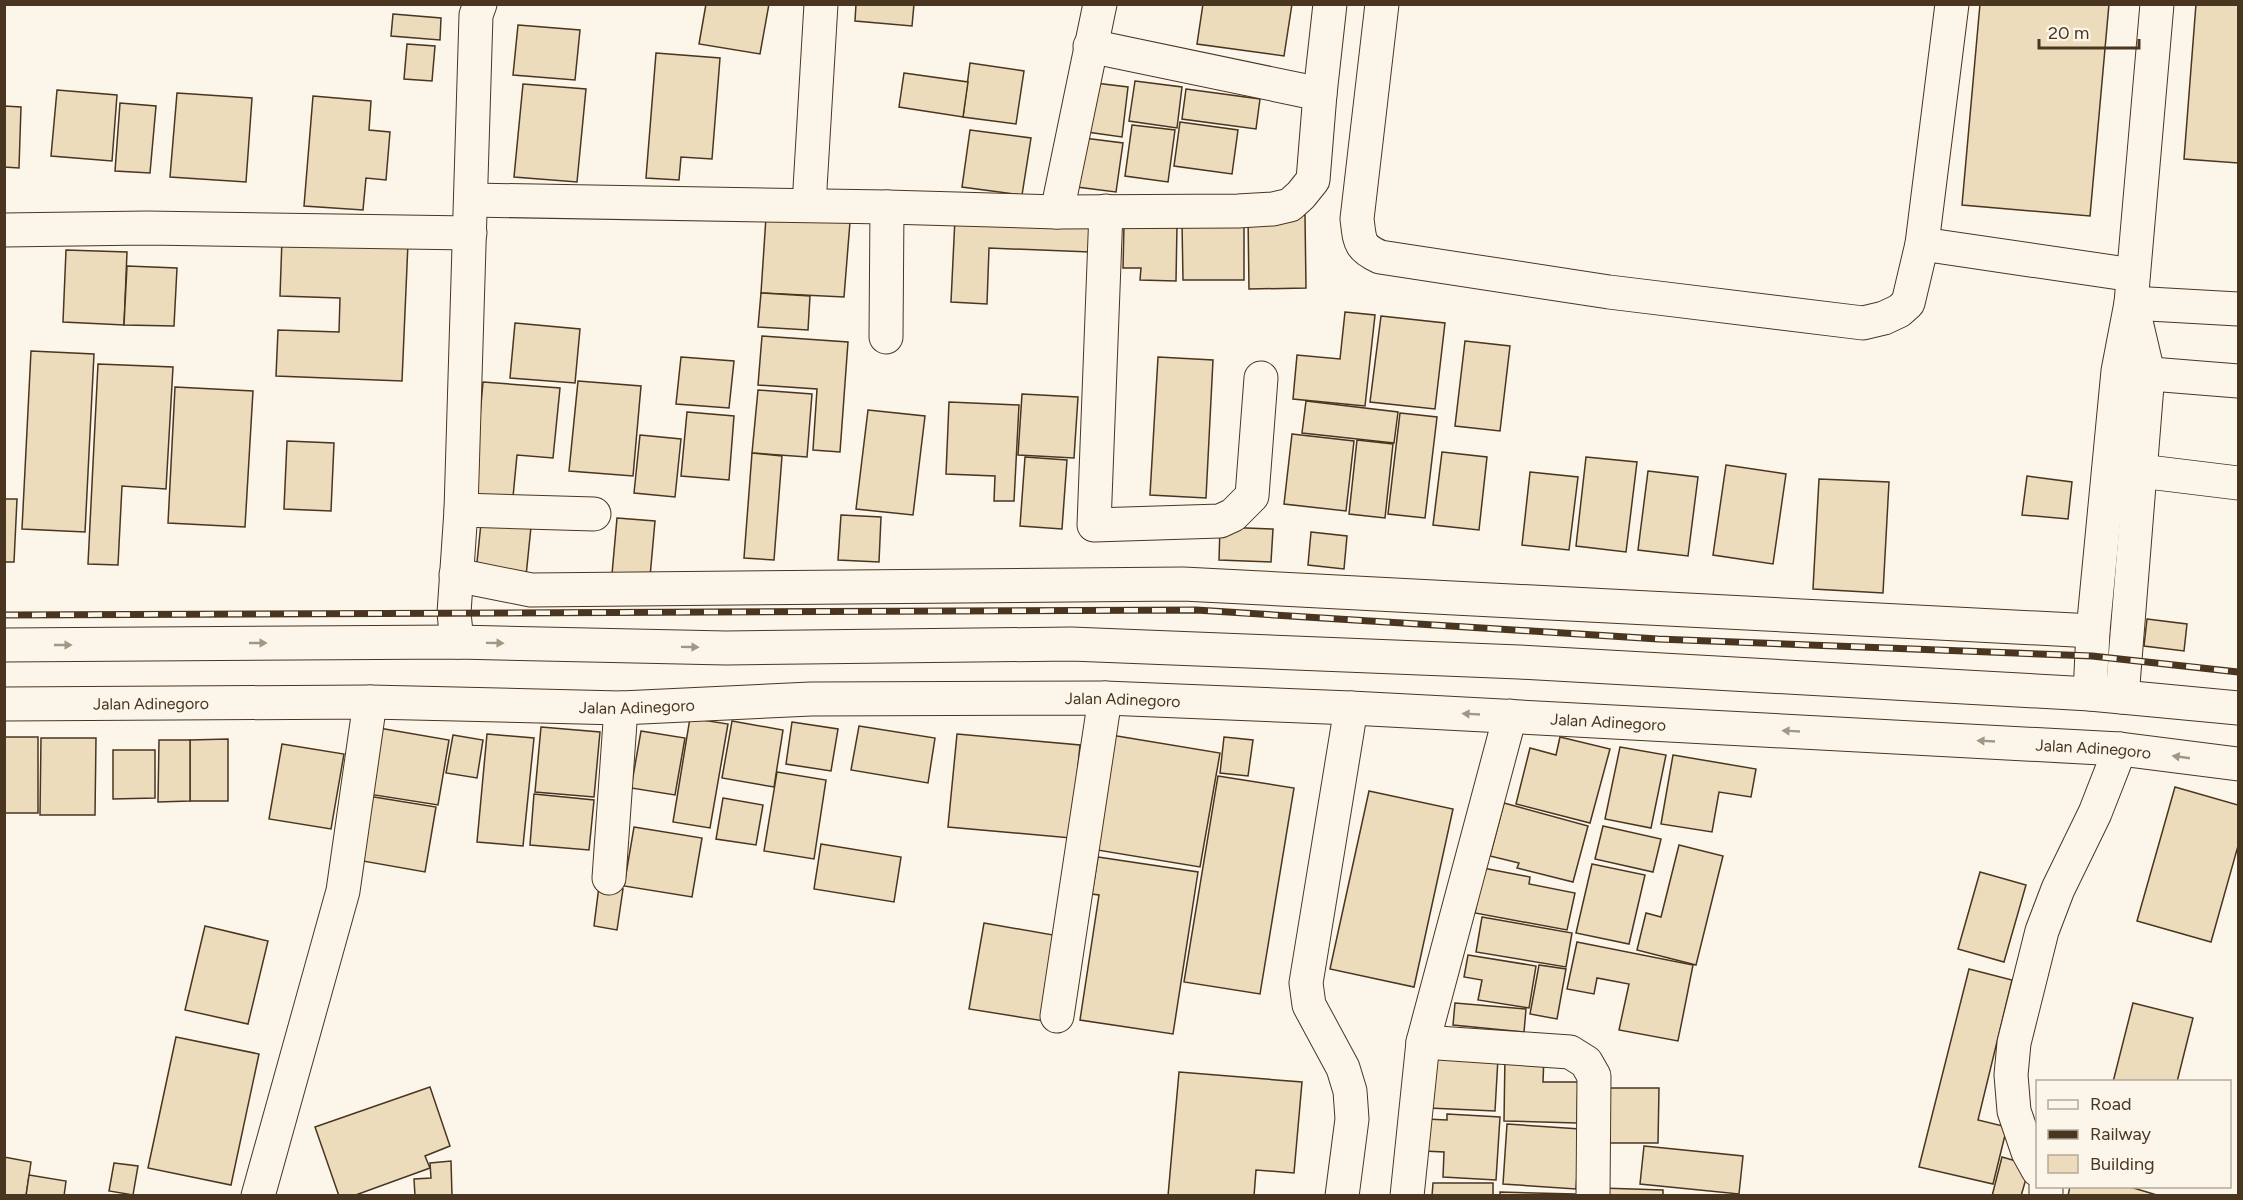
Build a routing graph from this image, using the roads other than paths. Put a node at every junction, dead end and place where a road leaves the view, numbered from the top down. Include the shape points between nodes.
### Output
1 (480, 4) edge
2 (821, 4) edge
3 (1100, 4) edge
4 (1330, 4) edge
5 (1382, 4) edge
6 (1952, 4) edge
7 (2157, 4) edge
8 (1090, 46) junction
9 (1320, 94) junction
10 (471, 200) junction
11 (809, 205) junction
12 (887, 207) junction
13 (1106, 211) junction
14 (1057, 212) junction
15 (4, 230) edge
16 (470, 233) junction
17 (1922, 244) junction
18 (2132, 289) junction
19 (2238, 309) edge
20 (886, 338) dead end
21 (2133, 372) junction
22 (1262, 378) dead end
23 (2238, 381) edge
24 (2140, 471) junction
25 (2238, 483) edge
26 (461, 510) junction
27 (594, 514) dead end
28 (2099, 562) junction
29 (2133, 565) junction
30 (456, 575) junction
31 (2093, 631) junction
32 (457, 642) junction
33 (4, 645) edge
34 (2090, 694) junction
35 (2122, 697) junction
36 (1105, 698) junction
37 (370, 702) junction
38 (4, 704) edge
39 (621, 708) junction
40 (1351, 708) junction
41 (2238, 708) edge
42 (1510, 716) junction
43 (2120, 748) junction
44 (2238, 764) edge
45 (609, 878) dead end
46 (1057, 1016) dead end
47 (1423, 1042) junction
48 (2036, 1168) edge
49 (258, 1196) edge
50 (1342, 1196) edge
51 (1407, 1196) edge
52 (1593, 1196) edge

1 - 10 main road via 476,15
2 - 11 main road
3 - 8 main road
4 - 9 main road
5 - 17 main road via 1357,219 1366,250 1380,257 1609,292 1863,323 1884,318 1908,303
6 - 17 main road
7 - 18 main road
8 - 9 main road
8 - 14 main road
9 - 13 main road via 1312,180 1290,205 1238,211
10 - 11 main road
10 - 16 main road
11 - 12 main road
12 - 14 main road
12 - 20 main road
13 - 14 main road
13 - 22 main road via 1094,525 1220,521 1233,515 1252,496
15 - 16 main road
16 - 26 main road
17 - 18 main road
18 - 19 main road
18 - 21 main road
21 - 23 main road
21 - 24 main road
21 - 28 main road
24 - 25 main road
24 - 29 main road
26 - 27 main road
26 - 30 main road
28 - 29 main road
28 - 31 main road
29 - 35 main road
30 - 31 main road via 531,590 1183,584
30 - 32 main road
31 - 34 main road
33 -> 32 main road
32 -> 34 main road via 726,648 1071,645 1519,662
34 - 35 main road
35 - 41 main road
36 - 39 main road, Jalan Adinegoro via 811,699
36 - 40 main road, Jalan Adinegoro
36 - 46 main road
37 - 38 main road, Jalan Adinegoro
37 - 39 main road, Jalan Adinegoro
37 - 49 main road via 343,891
39 - 45 main road
42 -> 40 main road, Jalan Adinegoro
40 - 50 main road via 1306,983 1309,1005 1343,1068 1350,1091 1352,1119
43 -> 42 main road, Jalan Adinegoro
42 - 47 main road
44 -> 43 main road, Jalan Adinegoro
43 - 48 main road via 2042,931 2014,1043 2014,1111
47 - 51 main road
47 - 52 main road via 1570,1052 1586,1062 1594,1076

